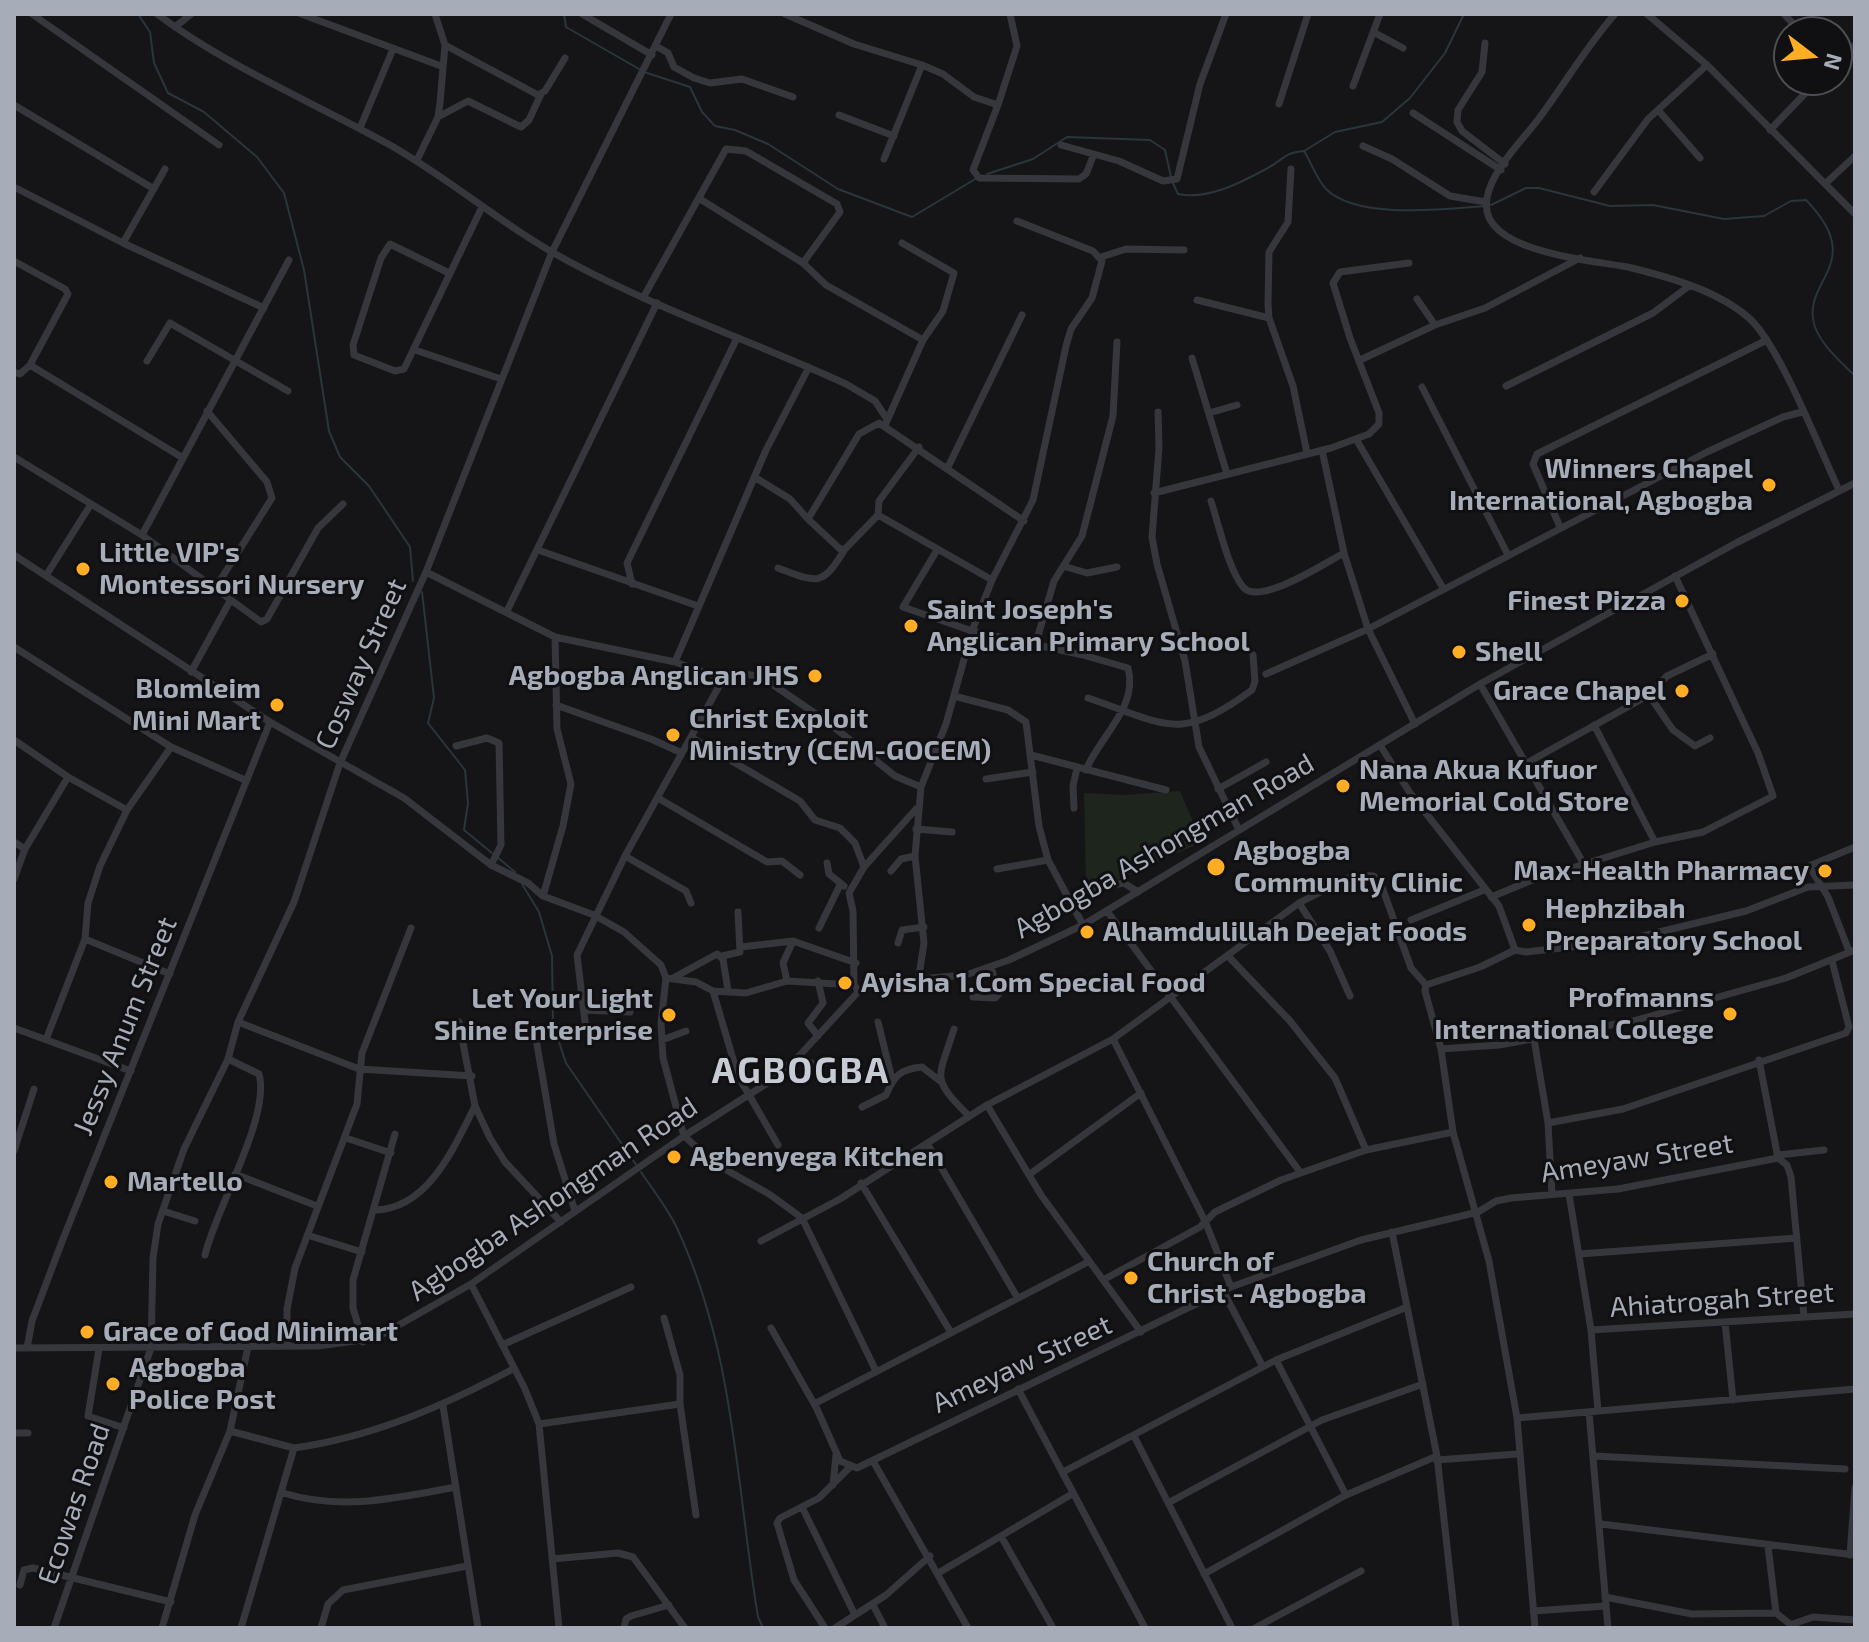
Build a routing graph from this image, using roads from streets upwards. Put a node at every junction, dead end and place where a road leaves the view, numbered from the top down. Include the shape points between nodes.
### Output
1 (32, 14) edge
2 (157, 14) edge
3 (190, 14) edge
4 (301, 14) edge
5 (435, 14) edge
6 (582, 14) edge
7 (671, 14) edge
8 (785, 14) edge
9 (1010, 14) edge
10 (1226, 14) edge
11 (1308, 14) edge
12 (1379, 14) edge
13 (1615, 14) edge
14 (1647, 14) edge
15 (312, 16) edge
16 (175, 27) junction
17 (1375, 33) junction
18 (1485, 43) dead end
19 (445, 45) junction
20 (656, 46) junction
21 (1403, 48) dead end
22 (393, 49) junction
23 (651, 56) junction
24 (565, 58) dead end
25 (922, 65) junction
26 (1707, 65) junction
27 (441, 66) junction
28 (1353, 86) dead end
29 (541, 94) junction
30 (1803, 96) edge
31 (793, 97) dead end
32 (1279, 104) dead end
33 (14, 105) edge
34 (998, 105) junction
35 (1658, 110) junction
36 (1413, 113) dead end
37 (839, 115) dead end
38 (438, 117) junction
39 (360, 128) junction
40 (1770, 130) junction
41 (894, 136) junction
42 (219, 145) dead end
43 (1061, 145) dead end
44 (1363, 146) dead end
45 (1094, 154) junction
46 (1855, 156) edge
47 (1700, 158) dead end
48 (884, 159) dead end
49 (417, 160) junction
50 (1503, 167) junction
51 (165, 169) dead end
52 (1291, 169) dead end
53 (1826, 183) junction
54 (14, 187) edge
55 (154, 189) junction
56 (1594, 192) dead end
57 (700, 199) junction
58 (1486, 202) junction
59 (482, 207) junction
60 (1855, 214) edge
61 (1017, 221) dead end
62 (123, 243) junction
63 (902, 243) dead end
64 (1184, 250) dead end
65 (552, 252) junction
66 (1101, 257) junction
67 (1580, 258) junction
68 (289, 260) dead end
69 (14, 261) edge
70 (803, 263) junction
71 (1409, 263) dead end
72 (449, 273) junction
73 (1689, 286) junction
74 (643, 298) junction
75 (1417, 299) dead end
76 (1197, 300) dead end
77 (657, 303) junction
78 (264, 308) junction
79 (1022, 315) dead end
80 (1269, 318) junction
81 (1435, 325) junction
82 (737, 338) junction
83 (923, 340) junction
84 (1767, 340) junction
85 (1117, 342) dead end
86 (415, 350) junction
87 (1192, 358) dead end
88 (235, 360) junction
89 (1360, 360) junction
90 (147, 361) dead end
91 (30, 365) junction
92 (809, 367) junction
93 (14, 372) edge
94 (501, 379) junction
95 (1506, 386) dead end
96 (1422, 387) dead end
97 (288, 391) dead end
98 (895, 400) junction
99 (875, 401) junction
100 (1237, 405) dead end
101 (207, 411) junction
102 (1158, 412) dead end
103 (1802, 412) junction
104 (1209, 413) junction
105 (886, 422) junction
106 (1356, 439) junction
107 (919, 447) junction
108 (1322, 450) junction
109 (1307, 453) junction
110 (14, 457) edge
111 (183, 458) junction
112 (948, 467) junction
113 (1227, 474) junction
114 (756, 478) junction
115 (1855, 483) edge
116 (1839, 490) junction
117 (1154, 493) junction
118 (1211, 501) dead end
119 (91, 504) junction
120 (343, 504) dead end
121 (878, 515) junction
122 (808, 519) junction
123 (1024, 521) junction
124 (1560, 527) junction
125 (142, 535) junction
126 (845, 549) junction
127 (538, 550) junction
128 (937, 550) junction
129 (1344, 553) junction
130 (1507, 553) junction
131 (14, 555) edge
132 (627, 563) junction
133 (1063, 566) junction
134 (1117, 567) dead end
135 (778, 568) dead end
136 (426, 572) junction
137 (47, 574) junction
138 (610, 576) junction
139 (1675, 576) junction
140 (992, 580) junction
141 (632, 584) junction
142 (216, 587) junction
143 (1443, 588) junction
144 (230, 601) junction
145 (698, 606) junction
146 (507, 611) junction
147 (1368, 629) junction
148 (972, 631) junction
149 (555, 637) junction
150 (1035, 646) junction
151 (14, 647) edge
152 (1713, 654) junction
153 (1253, 655) dead end
154 (675, 662) junction
155 (191, 672) junction
156 (1266, 674) dead end
157 (723, 679) junction
158 (1480, 684) junction
159 (1649, 695) junction
160 (954, 696) junction
161 (1088, 698) dead end
162 (556, 705) junction
163 (1124, 710) junction
164 (270, 722) junction
165 (1196, 723) junction
166 (1415, 724) junction
167 (1594, 725) junction
168 (691, 737) junction
169 (1710, 738) dead end
170 (14, 740) edge
171 (1380, 745) junction
172 (456, 746) dead end
173 (171, 747) junction
174 (682, 753) junction
175 (1031, 755) junction
176 (1266, 762) dead end
177 (340, 763) junction
178 (1525, 764) junction
179 (1082, 769) junction
180 (1033, 772) junction
181 (68, 777) junction
182 (986, 779) dead end
183 (245, 780) junction
184 (921, 787) junction
185 (1218, 789) junction
186 (1166, 790) dead end
187 (658, 798) junction
188 (917, 807) junction
189 (1074, 808) dead end
190 (127, 810) junction
191 (916, 829) junction
192 (1239, 830) junction
193 (952, 832) dead end
194 (14, 842) edge
195 (1655, 842) junction
196 (1855, 847) edge
197 (25, 849) junction
198 (625, 856) junction
199 (915, 856) junction
200 (1048, 860) junction
201 (492, 861) junction
202 (827, 863) dead end
203 (1585, 866) junction
204 (864, 867) junction
205 (997, 869) dead end
206 (891, 871) dead end
207 (800, 875) dead end
208 (14, 879) edge
209 (840, 885) junction
210 (1855, 885) edge
211 (1821, 888) junction
212 (850, 889) junction
213 (1091, 889) dead end
214 (1484, 890) junction
215 (1138, 892) junction
216 (543, 896) junction
217 (1491, 897) junction
218 (691, 903) dead end
219 (1299, 903) junction
220 (1107, 911) junction
221 (738, 912) dead end
222 (594, 915) junction
223 (1411, 920) dead end
224 (1083, 925) junction
225 (924, 927) junction
226 (411, 928) dead end
227 (819, 928) dead end
228 (85, 939) junction
229 (793, 941) junction
230 (898, 943) dead end
231 (741, 947) junction
232 (1515, 950) junction
233 (1852, 950) edge
234 (722, 956) junction
235 (1228, 956) junction
236 (1832, 961) junction
237 (856, 963) junction
238 (991, 967) junction
239 (170, 974) junction
240 (669, 978) junction
241 (787, 981) junction
242 (818, 981) junction
243 (918, 982) junction
244 (1426, 985) junction
245 (856, 988) junction
246 (713, 991) junction
247 (728, 991) junction
248 (1350, 996) dead end
249 (973, 997) dead end
250 (1171, 997) junction
251 (584, 1010) junction
252 (630, 1012) dead end
253 (238, 1022) junction
254 (459, 1022) dead end
255 (878, 1022) dead end
256 (14, 1028) edge
257 (954, 1029) dead end
258 (586, 1030) dead end
259 (686, 1031) dead end
260 (535, 1033) dead end
261 (818, 1036) junction
262 (47, 1037) junction
263 (1113, 1039) junction
264 (1534, 1039) junction
265 (662, 1040) junction
266 (1441, 1049) junction
267 (799, 1056) junction
268 (228, 1059) junction
269 (834, 1060) dead end
270 (1759, 1060) junction
271 (359, 1069) junction
272 (131, 1071) junction
273 (472, 1076) junction
274 (892, 1079) junction
275 (940, 1081) junction
276 (34, 1089) dead end
277 (1141, 1093) junction
278 (751, 1094) junction
279 (987, 1105) junction
280 (475, 1106) junction
281 (862, 1107) dead end
282 (969, 1116) junction
283 (1548, 1123) junction
284 (1453, 1132) junction
285 (395, 1134) dead end
286 (684, 1136) junction
287 (346, 1138) junction
288 (778, 1145) dead end
289 (928, 1145) junction
290 (1366, 1150) junction
291 (1824, 1150) dead end
292 (14, 1151) edge
293 (391, 1153) junction
294 (1778, 1156) junction
295 (1300, 1172) junction
296 (235, 1174) junction
297 (1030, 1174) junction
298 (861, 1183) junction
299 (1552, 1194) junction
300 (1569, 1194) junction
301 (317, 1206) junction
302 (376, 1210) junction
303 (163, 1211) junction
304 (575, 1211) junction
305 (1478, 1212) junction
306 (802, 1218) junction
307 (195, 1221) dead end
308 (1205, 1221) junction
309 (561, 1222) junction
310 (1392, 1232) junction
311 (307, 1235) junction
312 (1797, 1238) junction
313 (761, 1241) dead end
314 (362, 1252) junction
315 (1579, 1254) junction
316 (205, 1255) dead end
317 (1088, 1262) junction
318 (1103, 1280) junction
319 (471, 1284) junction
320 (631, 1287) dead end
321 (1231, 1287) junction
322 (1223, 1291) junction
323 (1017, 1297) junction
324 (1407, 1307) junction
325 (1855, 1314) edge
326 (1804, 1317) junction
327 (664, 1318) dead end
328 (1725, 1322) junction
329 (771, 1328) dead end
330 (1591, 1330) junction
331 (950, 1331) junction
332 (1141, 1332) junction
333 (363, 1342) junction
334 (502, 1345) junction
335 (287, 1346) junction
336 (248, 1347) junction
337 (14, 1348) edge
338 (27, 1348) junction
339 (151, 1348) junction
340 (99, 1349) junction
341 (1276, 1360) junction
342 (1263, 1367) junction
343 (513, 1369) junction
344 (876, 1371) junction
345 (1423, 1384) junction
346 (1018, 1389) junction
347 (1855, 1389) edge
348 (1733, 1400) junction
349 (680, 1404) junction
350 (814, 1404) junction
351 (443, 1406) junction
352 (1594, 1411) junction
353 (1517, 1418) junction
354 (539, 1424) junction
355 (1311, 1427) junction
356 (124, 1428) junction
357 (230, 1431) junction
358 (14, 1433) edge
359 (28, 1433) dead end
360 (1134, 1436) junction
361 (294, 1448) junction
362 (1517, 1454) junction
363 (1594, 1456) junction
364 (838, 1457) junction
365 (1437, 1458) junction
366 (873, 1461) junction
367 (850, 1467) junction
368 (1845, 1469) dead end
369 (1063, 1472) junction
370 (833, 1485) junction
371 (456, 1487) junction
372 (1855, 1488) edge
373 (283, 1493) junction
374 (1072, 1494) junction
375 (1346, 1495) junction
376 (1168, 1503) junction
377 (802, 1507) junction
378 (696, 1515) dead end
379 (1601, 1524) junction
380 (1002, 1538) junction
381 (1768, 1546) junction
382 (1852, 1555) edge
383 (930, 1556) junction
384 (552, 1559) junction
385 (467, 1566) junction
386 (1361, 1571) dead end
387 (940, 1572) junction
388 (1204, 1574) junction
389 (72, 1576) junction
390 (20, 1585) dead end
391 (171, 1602) junction
392 (1606, 1602) junction
393 (669, 1605) junction
394 (873, 1605) junction
395 (1533, 1611) junction
396 (1776, 1613) junction
397 (855, 1615) junction
398 (1855, 1620) edge
399 (1794, 1626) edge
400 (54, 1628) edge
401 (162, 1628) edge
402 (241, 1628) edge
403 (321, 1628) edge
404 (478, 1628) edge
405 (559, 1628) edge
406 (624, 1628) edge
407 (685, 1628) edge
408 (825, 1628) edge
409 (835, 1628) edge
410 (885, 1628) edge
411 (968, 1628) edge
412 (1053, 1628) edge
413 (1145, 1628) edge
414 (1232, 1628) edge
415 (1255, 1628) edge
416 (1456, 1628) edge
417 (1535, 1628) edge
418 (1608, 1628) edge

1 - 42 street
2 - 16 street
3 - 16 street
4 - 15 street
5 - 19 street
6 - 23 street
7 - 20 street, Cosway Street
8 - 25 street via 854,44
9 - 34 street via 1017,46
10 - 45 street via 1200,84 1177,179 1163,181
11 - 32 street
12 - 17 street
13 - 50 street
14 - 26 street
15 - 22 street
16 - 39 street
17 - 21 street
17 - 28 street
18 - 50 street via 1482,72 1458,110 1457,122
19 - 27 street
19 - 29 street
20 - 23 street, Cosway Street
20 - 31 street via 668,53 674,67 694,78 710,83 742,79
22 - 27 street
22 - 39 street
23 - 65 street, Cosway Street
24 - 29 street
25 - 34 street via 974,97
25 - 41 street
26 - 35 street
26 - 40 street
27 - 38 street
29 - 38 street via 521,127 468,101
30 - 40 street
33 - 55 street
34 - 45 street via 973,170 979,178 1079,179
35 - 47 street
35 - 56 street
36 - 50 street
37 - 41 street
38 - 49 street
39 - 49 street
40 - 53 street
41 - 48 street
43 - 45 street
44 - 58 street via 1450,196
46 - 53 street
49 - 59 street
50 - 58 street
51 - 55 street
52 - 80 street via 1288,222 1269,252
53 - 60 street
54 - 62 street
55 - 62 street
57 - 70 street
57 - 70 street via 721,155 734,148 837,204 840,212
57 - 74 street
58 - 67 street via 1490,221 1510,239
59 - 65 street
59 - 72 street
61 - 66 street
62 - 78 street
63 - 83 street via 954,273 943,311
64 - 66 street via 1126,249
65 - 74 street
65 - 94 street, Cosway Street
66 - 123 street via 1092,298 1066,346 1040,475
67 - 73 street
67 - 81 street via 1485,308
68 - 78 street
69 - 91 street via 68,291
70 - 83 street via 826,285
71 - 89 street via 1335,276 1346,327
72 - 86 street
72 - 86 street via 395,245 384,250 352,351 357,358 400,372
73 - 84 street via 1735,308
73 - 95 street via 1653,313
74 - 77 street
75 - 81 street
76 - 80 street
77 - 82 street
77 - 127 street
78 - 88 street
79 - 112 street
80 - 109 street via 1293,386
81 - 89 street
82 - 92 street
82 - 132 street
83 - 98 street
84 - 103 street
84 - 124 street via 1537,454 1533,464
85 - 133 street via 1108,440 1080,544
86 - 94 street
87 - 104 street
88 - 90 street via 168,323
88 - 97 street
88 - 101 street
89 - 106 street via 1379,424
91 - 93 street via 20,374
91 - 111 street
92 - 99 street
92 - 114 street
94 - 136 street, Cosway Street
96 - 130 street
98 - 99 street
98 - 105 street
99 - 105 street
100 - 104 street
101 - 111 street
101 - 142 street via 267,482 272,498
102 - 117 street
103 - 116 street
103 - 124 street via 1707,452
104 - 113 street
105 - 107 street
105 - 122 street via 859,434
106 - 108 street
106 - 143 street
107 - 112 street
107 - 121 street via 879,501
108 - 109 street
108 - 129 street
109 - 113 street
110 - 119 street
111 - 125 street
112 - 123 street
113 - 117 street
114 - 122 street via 790,499
114 - 145 street
115 - 116 street, Agbogba Ashongman Road
116 - 139 street, Agbogba Ashongman Road
117 - 165 street via 1152,537
118 - 129 street via 1238,579 1248,591 1275,588
119 - 125 street
119 - 137 street
120 - 144 street via 307,545 264,622
121 - 126 street
121 - 128 street
122 - 126 street
123 - 140 street
124 - 130 street
125 - 142 street
126 - 135 street via 823,579 814,581
127 - 138 street
127 - 146 street
128 - 140 street
128 - 148 street via 902,605
129 - 147 street
130 - 143 street
131 - 137 street
132 - 138 street
132 - 141 street
133 - 134 street via 1087,573
133 - 150 street
136 - 146 street
136 - 177 street, Cosway Street
137 - 155 street
138 - 141 street
139 - 152 street
139 - 158 street, Agbogba Ashongman Road
140 - 148 street
141 - 145 street
142 - 144 street
143 - 147 street
144 - 155 street
145 - 154 street
146 - 149 street
147 - 156 street
147 - 166 street
148 - 150 street
148 - 160 street
149 - 154 street
149 - 162 street
150 - 163 street via 1125,666 1130,675
151 - 173 street
152 - 159 street via 1667,676
152 - 195 street via 1773,796 1703,832
153 - 165 street via 1252,690
154 - 157 street
155 - 164 street
157 - 168 street
157 - 184 street via 760,676 895,776
158 - 166 street, Agbogba Ashongman Road
158 - 178 street
159 - 167 street
159 - 169 street via 1680,737 1695,746
160 - 175 street via 1020,716 1029,730
160 - 184 street
161 - 163 street
162 - 174 street
162 - 216 street via 571,784
163 - 165 street via 1165,726
163 - 179 street
164 - 177 street
164 - 183 street, Jessy Anum Street
165 - 185 street via 1203,759
166 - 171 street, Agbogba Ashongman Road
167 - 178 street
167 - 195 street
168 - 174 street
168 - 204 street via 800,801 815,820 840,828 855,843
170 - 181 street
171 - 192 street, Agbogba Ashongman Road
171 - 214 street
172 - 201 street via 487,738 499,743 499,849
173 - 183 street
173 - 190 street
174 - 187 street
175 - 179 street
175 - 180 street
176 - 185 street
177 - 201 street via 404,798
177 - 253 street, Cosway Street via 294,902
178 - 203 street
179 - 186 street
179 - 189 street via 1073,786
180 - 182 street
180 - 200 street
181 - 190 street
181 - 197 street
183 - 239 street, Jessy Anum Street
184 - 188 street
185 - 192 street
187 - 198 street
187 - 207 street via 767,862 782,861
188 - 191 street
188 - 204 street
190 - 228 street via 92,890
191 - 193 street
191 - 199 street
192 - 215 street, Agbogba Ashongman Road
194 - 197 street
195 - 203 street
196 - 211 street via 1809,866
197 - 208 street
198 - 218 street via 686,891
198 - 222 street
199 - 206 street via 901,859
199 - 225 street
200 - 205 street
200 - 224 street
201 - 216 street
202 - 209 street
203 - 217 street
204 - 212 street
209 - 212 street
209 - 227 street
210 - 211 street
211 - 232 street via 1808,887 1746,911 1635,939
211 - 233 street
212 - 237 street
213 - 215 street via 1124,883
214 - 217 street
214 - 223 street
215 - 220 street, Agbogba Ashongman Road
216 - 222 street
217 - 232 street via 1504,915
219 - 235 street
219 - 244 street via 1354,875 1374,876 1411,968
219 - 248 street via 1330,951
220 - 224 street, Agbogba Ashongman Road
220 - 250 street
221 - 231 street
222 - 240 street via 624,932
222 - 251 street via 577,955
224 - 238 street, Agbogba Ashongman Road
225 - 230 street via 902,930
225 - 243 street
226 - 271 street
228 - 239 street
228 - 262 street
229 - 231 street
229 - 237 street
229 - 241 street via 783,963
231 - 234 street via 738,954
232 - 244 street
233 - 236 street
234 - 240 street
234 - 247 street
235 - 250 street
235 - 290 street via 1335,1078
236 - 264 street via 1647,1017
236 - 270 street via 1848,1031
237 - 245 street
238 - 243 street, Agbogba Ashongman Road
238 - 249 street via 999,994
239 - 272 street, Jessy Anum Street
240 - 246 street
240 - 265 street
241 - 242 street
241 - 247 street via 746,993
242 - 245 street
242 - 261 street via 823,1003 808,1023
243 - 245 street, Agbogba Ashongman Road via 879,981
244 - 266 street
245 - 261 street, Agbogba Ashongman Road
246 - 247 street
246 - 278 street via 738,1076
250 - 263 street
250 - 295 street
251 - 252 street
251 - 258 street
253 - 268 street, Cosway Street
253 - 271 street
254 - 273 street
255 - 274 street
256 - 262 street
257 - 275 street
259 - 265 street
260 - 304 street via 554,1144
261 - 267 street, Agbogba Ashongman Road
262 - 272 street
263 - 277 street
263 - 279 street
264 - 266 street
264 - 283 street
265 - 286 street
266 - 284 street
267 - 269 street via 815,1065
267 - 278 street, Agbogba Ashongman Road
268 - 296 street via 259,1074 262,1085 254,1128
268 - 303 street, Cosway Street via 184,1149
270 - 283 street via 1623,1109
270 - 294 street
271 - 273 street
271 - 287 street via 360,1093
272 - 338 street, Jessy Anum Street via 48,1277
273 - 280 street
274 - 275 street via 922,1067
274 - 281 street via 886,1095
275 - 282 street
276 - 292 street
277 - 297 street
277 - 308 street
278 - 286 street, Agbogba Ashongman Road
278 - 288 street
279 - 282 street
279 - 297 street
280 - 302 street via 421,1192 394,1209
280 - 309 street via 505,1162
282 - 289 street
283 - 299 street
284 - 290 street
284 - 305 street
285 - 293 street
286 - 304 street, Agbogba Ashongman Road
286 - 306 street via 714,1163
287 - 293 street
287 - 301 street
289 - 298 street
289 - 323 street
290 - 295 street
291 - 294 street, Ameyaw Street
293 - 302 street
294 - 300 street, Ameyaw Street
294 - 312 street via 1789,1169
295 - 308 street
296 - 301 street
296 - 316 street via 213,1221
297 - 317 street
298 - 306 street
298 - 331 street
299 - 300 street, Ameyaw Street
299 - 305 street, Ameyaw Street via 1496,1201
300 - 315 street
301 - 311 street
302 - 314 street
303 - 307 street
303 - 339 street, Cosway Street via 153,1258
304 - 309 street, Agbogba Ashongman Road
305 - 310 street, Ameyaw Street
305 - 353 street
306 - 313 street
306 - 344 street
308 - 318 street
308 - 321 street
309 - 319 street, Agbogba Ashongman Road
310 - 321 street, Ameyaw Street
310 - 324 street
311 - 314 street
311 - 335 street via 287,1309
312 - 315 street
312 - 326 street
314 - 333 street via 352,1294
315 - 330 street
317 - 318 street
317 - 323 street
318 - 332 street
319 - 333 street, Agbogba Ashongman Road
319 - 334 street
320 - 334 street
321 - 322 street, Ameyaw Street
322 - 332 street, Ameyaw Street
322 - 342 street
323 - 331 street
324 - 341 street
324 - 345 street
325 - 326 street, Ahiatrogah Street
326 - 328 street, Ahiatrogah Street
327 - 349 street via 680,1375
328 - 330 street, Ahiatrogah Street
328 - 348 street
329 - 350 street
330 - 352 street
331 - 344 street
332 - 346 street, Ameyaw Street
333 - 335 street, Agbogba Ashongman Road
334 - 343 street
335 - 336 street, Agbogba Ashongman Road
336 - 339 street, Agbogba Ashongman Road
336 - 357 street
337 - 338 street, Agbogba Ashongman Road
338 - 340 street, Agbogba Ashongman Road
339 - 340 street, Agbogba Ashongman Road
339 - 356 street, Ecowas Road
340 - 356 street via 88,1416
341 - 342 street
341 - 355 street
342 - 360 street
343 - 351 street
343 - 354 street
344 - 350 street
345 - 355 street
345 - 365 street
346 - 366 street, Ameyaw Street
346 - 369 street
347 - 348 street
348 - 352 street
349 - 354 street
349 - 378 street
350 - 364 street
351 - 361 street
351 - 371 street
352 - 353 street
352 - 363 street
353 - 362 street
354 - 384 street
355 - 375 street
355 - 376 street
356 - 389 street, Ecowas Road
357 - 361 street
357 - 391 street via 195,1515
358 - 359 street
360 - 369 street
360 - 376 street
361 - 373 street
362 - 365 street
362 - 395 street
363 - 368 street
363 - 379 street
364 - 367 street
364 - 370 street
365 - 375 street
365 - 416 street
366 - 367 street, Ameyaw Street
366 - 383 street
367 - 370 street
369 - 374 street
370 - 377 street
371 - 373 street via 351,1504
371 - 385 street
372 - 382 street
373 - 402 street
374 - 380 street
374 - 413 street
375 - 388 street
376 - 388 street
377 - 397 street
377 - 408 street via 780,1518 777,1530 794,1580
379 - 381 street
379 - 392 street
380 - 387 street
380 - 412 street
381 - 382 street
381 - 396 street
383 - 387 street
383 - 394 street
384 - 393 street via 626,1553
384 - 405 street
385 - 403 street via 343,1590 328,1604
385 - 404 street
386 - 415 street
387 - 411 street
388 - 414 street
389 - 390 street via 27,1568
389 - 391 street
389 - 400 street, Ecowas Road
391 - 401 street
392 - 395 street
392 - 396 street via 1692,1614
392 - 418 street
393 - 406 street via 631,1616
393 - 407 street
394 - 397 street
394 - 410 street
395 - 417 street
396 - 399 street
397 - 409 street
398 - 399 street via 1813,1617

